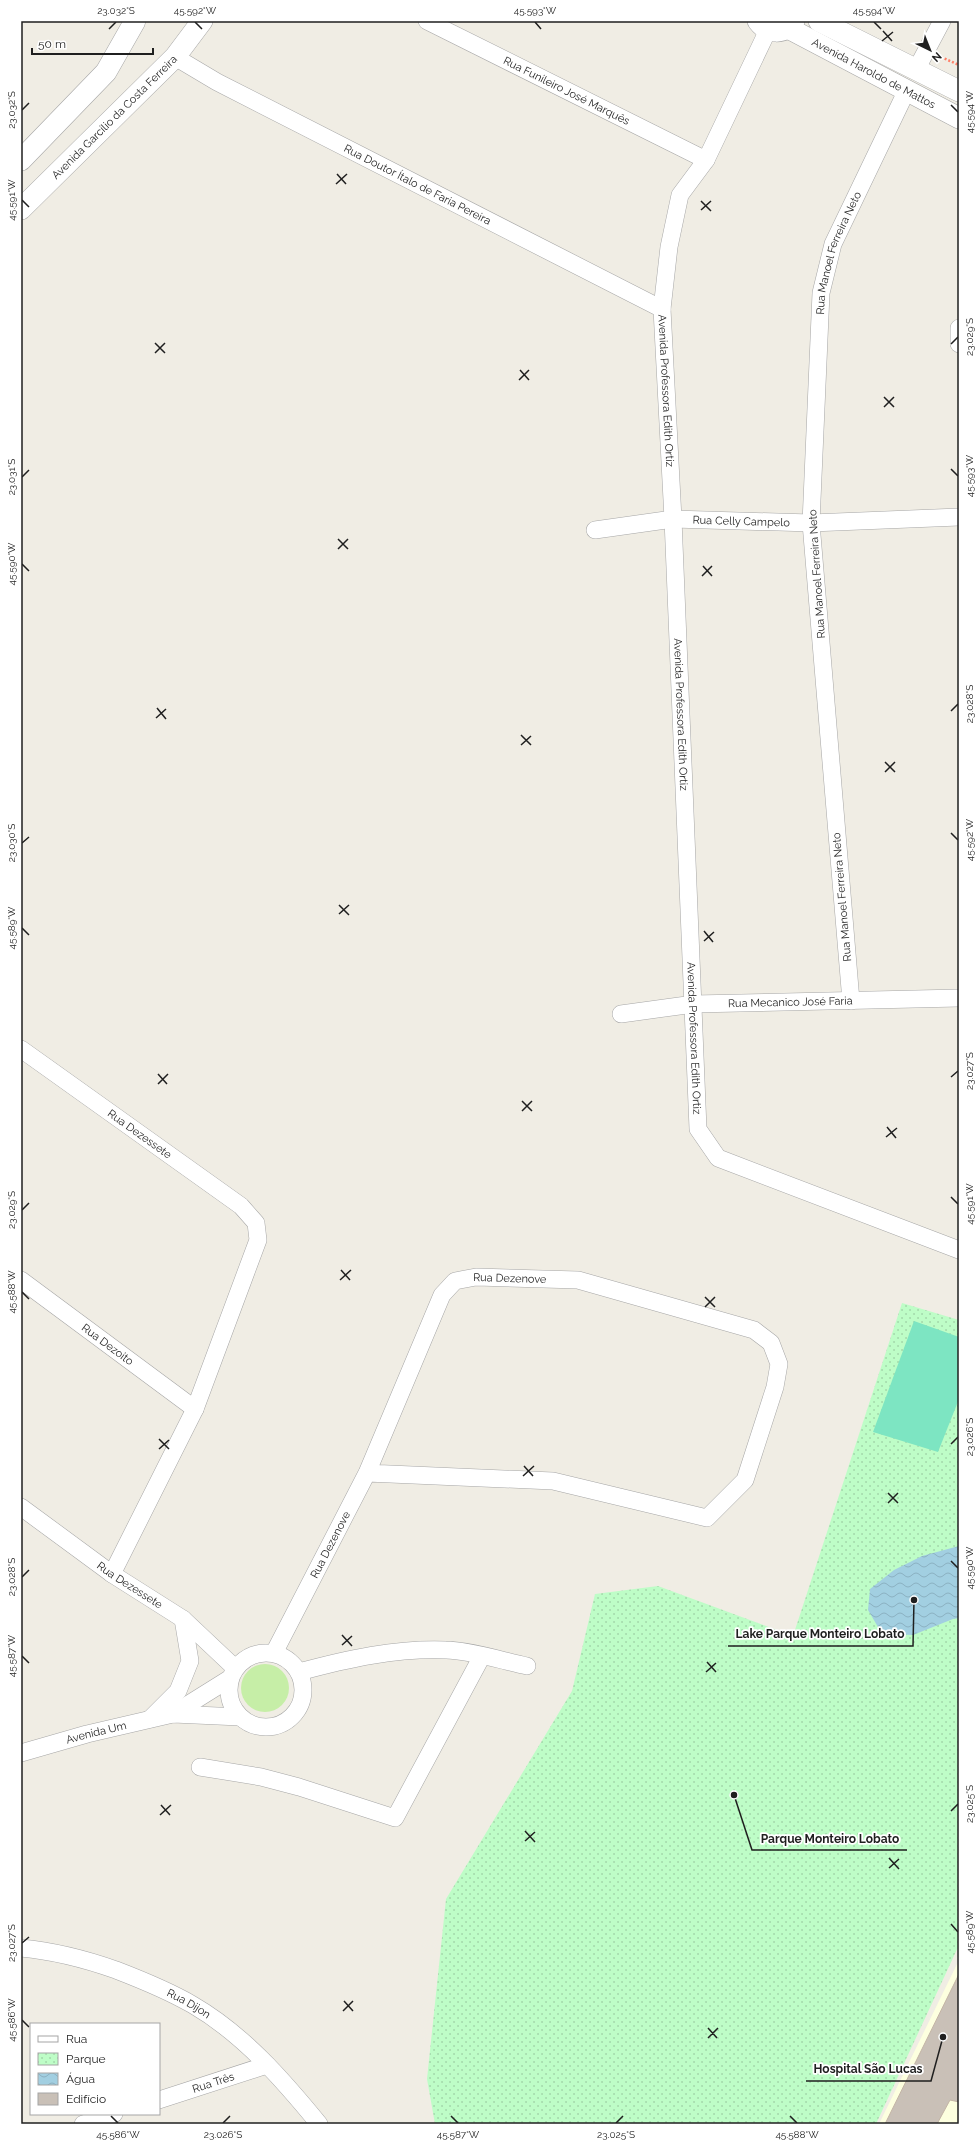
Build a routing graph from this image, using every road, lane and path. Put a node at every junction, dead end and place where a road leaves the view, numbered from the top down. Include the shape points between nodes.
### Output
1 (135, 21) edge
2 (202, 21) edge
3 (428, 21) edge
4 (819, 21) edge
5 (942, 21) edge
6 (791, 24) edge
7 (763, 25) edge
8 (175, 57) junction
9 (916, 70) junction
10 (959, 91) edge
11 (906, 92) junction
12 (959, 118) edge
13 (21, 160) edge
14 (706, 160) junction
15 (21, 209) edge
16 (662, 309) junction
17 (959, 328) edge
18 (959, 344) edge
19 (959, 517) edge
20 (673, 519) junction
21 (811, 523) junction
22 (596, 530) dead end
23 (959, 998) edge
24 (851, 1001) junction
25 (694, 1004) junction
26 (621, 1014) dead end
27 (21, 1049) edge
28 (959, 1250) edge
29 (21, 1280) edge
30 (195, 1409) junction
31 (367, 1473) junction
32 (21, 1507) edge
33 (112, 1574) junction
34 (182, 1619) junction
35 (274, 1653) junction
36 (482, 1656) junction
37 (527, 1666) dead end
38 (299, 1672) junction
39 (232, 1674) junction
40 (172, 1714) junction
41 (240, 1718) junction
42 (150, 1719) junction
43 (21, 1753) edge
44 (200, 1767) dead end
45 (21, 1948) edge
46 (267, 2065) junction
47 (160, 2100) edge
48 (111, 2115) edge
49 (83, 2124) edge
50 (319, 2124) edge

1 - 13 street via 106,72
2 - 8 street, Avenida Garcílio da Costa Ferreira
3 - 14 street, Rua Funileiro José Marquês
4 - 9 street, Avenida Haroldo de Mattos
5 - 9 street
6 - 7 street via 775,32
6 - 11 street, Avenida Haroldo de Mattos
7 - 14 street, Avenida Professora Edith Ortiz
8 - 15 street, Avenida Garcílio da Costa Ferreira
8 - 16 street, Rua Doutor Ítalo de Faria Pereira via 217,82
9 - 10 street, Avenida Haroldo de Mattos
11 - 12 street, Avenida Haroldo de Mattos
11 - 21 street, Rua Manoel Ferreira Neto via 833,244 821,293
14 - 16 street, Avenida Professora Edith Ortiz via 680,195
16 - 20 street, Avenida Professora Edith Ortiz
17 - 18 street
19 - 21 street, Rua Celly Campelo
20 - 21 street, Rua Celly Campelo
20 - 22 street, Rua Celly Campelo
20 - 25 street, Avenida Professora Edith Ortiz
21 - 24 street, Rua Manoel Ferreira Neto
23 - 24 street, Rua Mecanico José Faria
24 - 25 street, Rua Mecanico José Faria
25 - 26 street, Rua Mecanico José Faria
25 - 28 street, Avenida Professora Edith Ortiz via 698,1129 718,1158
27 - 30 street, Rua Dezessete via 241,1206 256,1223 258,1240
29 - 30 street, Rua Dezoito
30 - 33 street
31 - 31 street, Rua Dezenove via 552,1481 707,1518 744,1480 775,1387 778,1364 771,1343 754,1330 578,1280 476,1277 455,1281 442,1295
31 - 35 street, Rua Dezenove
32 - 33 street, Rua Dezessete
33 - 34 street, Rua Dezessete
34 - 39 street, Rua Dezessete
34 - 42 street via 190,1661 178,1691
35 - 38 street via 293,1663
35 - 39 street via 260,1652 246,1658
36 - 37 street
36 - 38 street via 447,1650 410,1651 353,1658
36 - 44 street via 395,1818 261,1777
38 - 41 street via 303,1687 302,1701 294,1715 282,1724 268,1728 252,1726
39 - 40 street, Avenida Um
39 - 41 street via 228,1692 231,1705
40 - 41 street, Avenida Um
40 - 42 street, Avenida Um
42 - 43 street, Avenida Um
45 - 46 street, Rua Dijon via 40,1949 95,1963 149,1982 194,2006 233,2034
46 - 47 street, Rua Três
46 - 50 street, Rua Dijon via 291,2089
48 - 49 street

